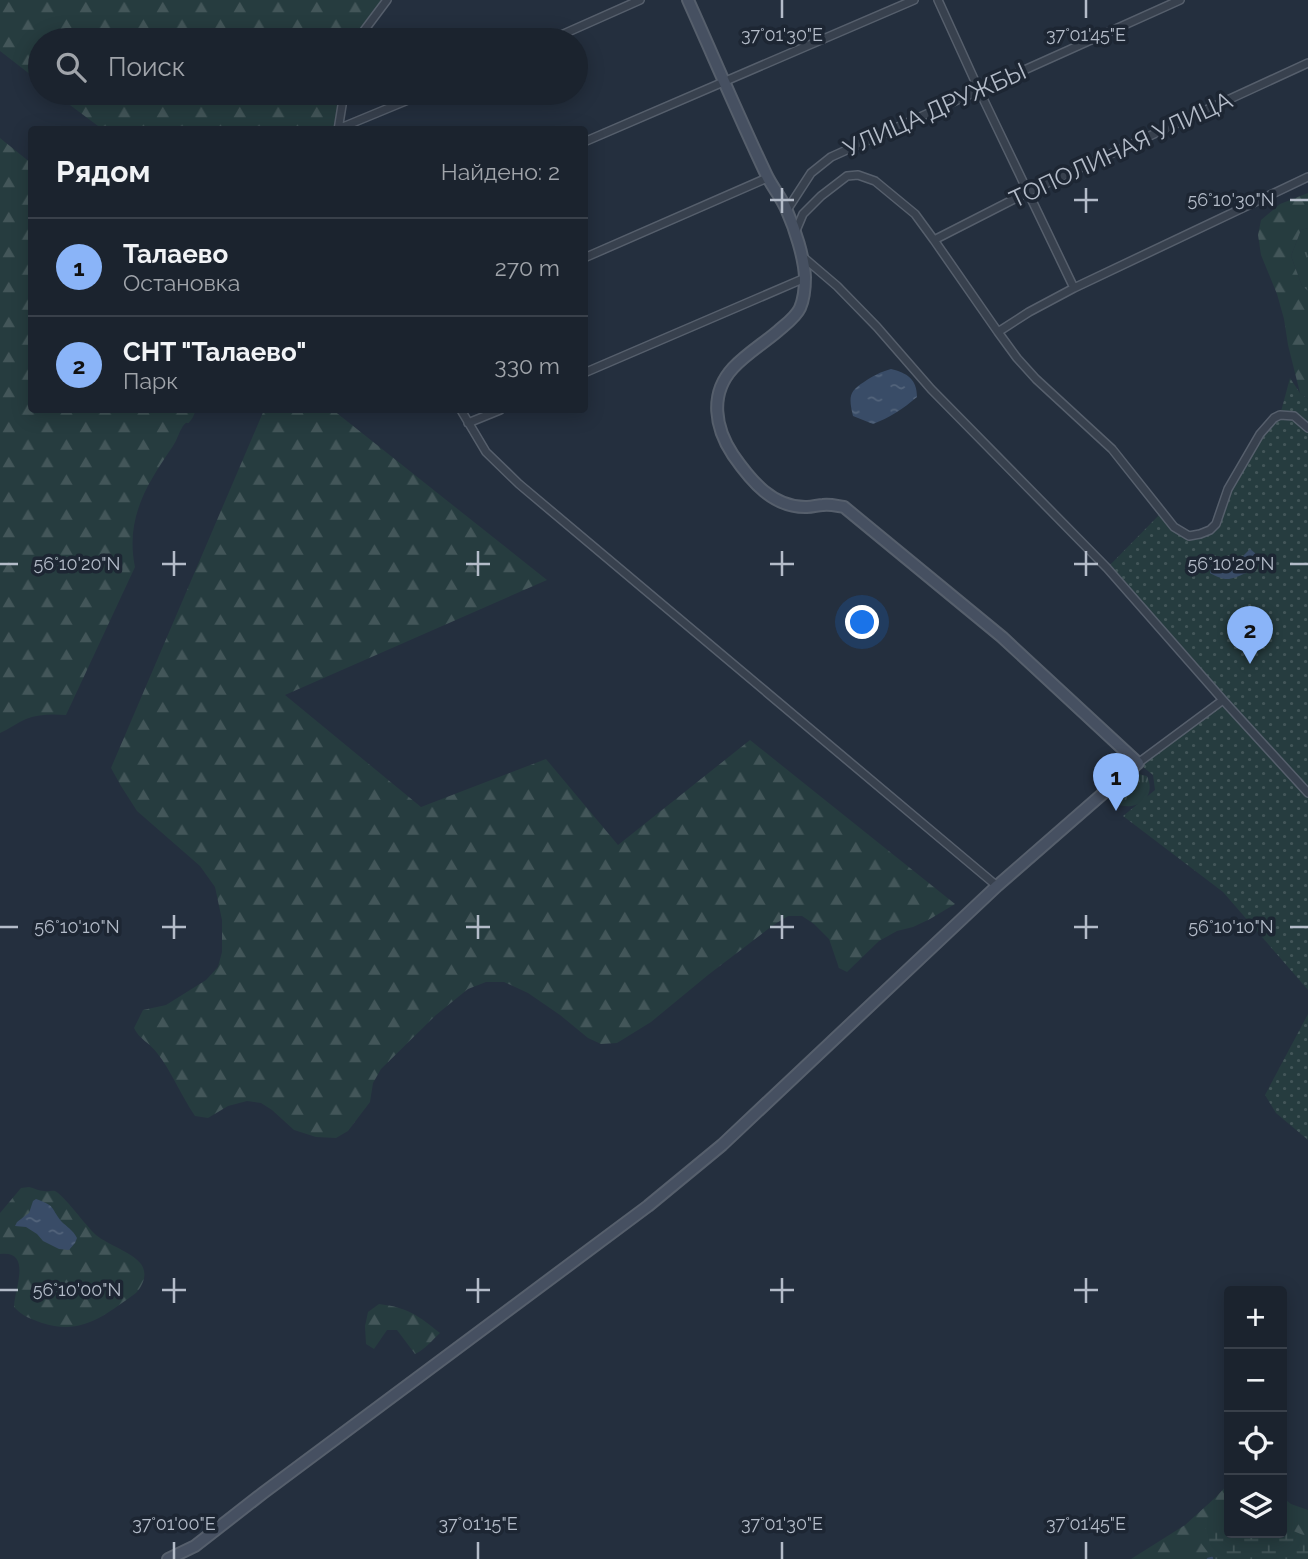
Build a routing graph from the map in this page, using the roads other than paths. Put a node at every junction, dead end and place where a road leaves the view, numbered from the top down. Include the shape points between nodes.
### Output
1 (387, 0) edge
2 (640, 0) edge
3 (688, 0) edge
4 (914, 0) edge
5 (939, 0) edge
6 (1180, 0) edge
7 (366, 28) edge
8 (577, 28) edge
9 (1308, 64) edge
10 (724, 80) junction
11 (979, 90) junction
12 (342, 105) edge
13 (396, 105) edge
14 (338, 126) edge
15 (345, 126) edge
16 (588, 140) edge
17 (1308, 177) edge
18 (767, 178) junction
19 (1028, 192) junction
20 (787, 210) junction
21 (795, 233) junction
22 (934, 240) junction
23 (588, 256) edge
24 (803, 257) junction
25 (805, 278) junction
26 (1074, 288) junction
27 (998, 332) junction
28 (588, 371) edge
29 (463, 413) edge
30 (493, 413) edge
31 (468, 423) junction
32 (1308, 428) edge
33 (1223, 700) junction
34 (1138, 763) junction
35 (1308, 793) edge
36 (997, 886) junction
37 (168, 1559) edge

1 - 7 street
2 - 8 street
3 - 10 street
4 - 10 street
5 - 11 street
6 - 11 street, УЛИЦА ДРУЖБЫ
9 - 19 street, ТОПОЛИНАЯ УЛИЦА
10 - 16 street
10 - 18 street
11 - 19 street
11 - 20 street, УЛИЦА ДРУЖБЫ via 831,157 811,173
12 - 14 street
13 - 15 street
17 - 26 street
18 - 20 street
18 - 23 street
19 - 22 street, ТОПОЛИНАЯ УЛИЦА
19 - 26 street
20 - 21 street
21 - 22 street via 803,214 821,196 848,176 859,175 876,181 896,197
21 - 24 street
22 - 27 street
24 - 25 street
24 - 33 street via 845,294 1107,568
25 - 28 street
25 - 34 street via 799,310 723,382 717,420 732,453 757,484 785,505 844,507 1002,637
26 - 27 street
27 - 32 street via 1036,379 1112,449 1174,527 1189,536 1216,524 1232,481 1274,418 1294,416
29 - 31 street
30 - 31 street
31 - 36 street via 486,452 519,484
33 - 34 street
33 - 35 street
34 - 36 street
36 - 37 street via 722,1145 648,1206 195,1545

